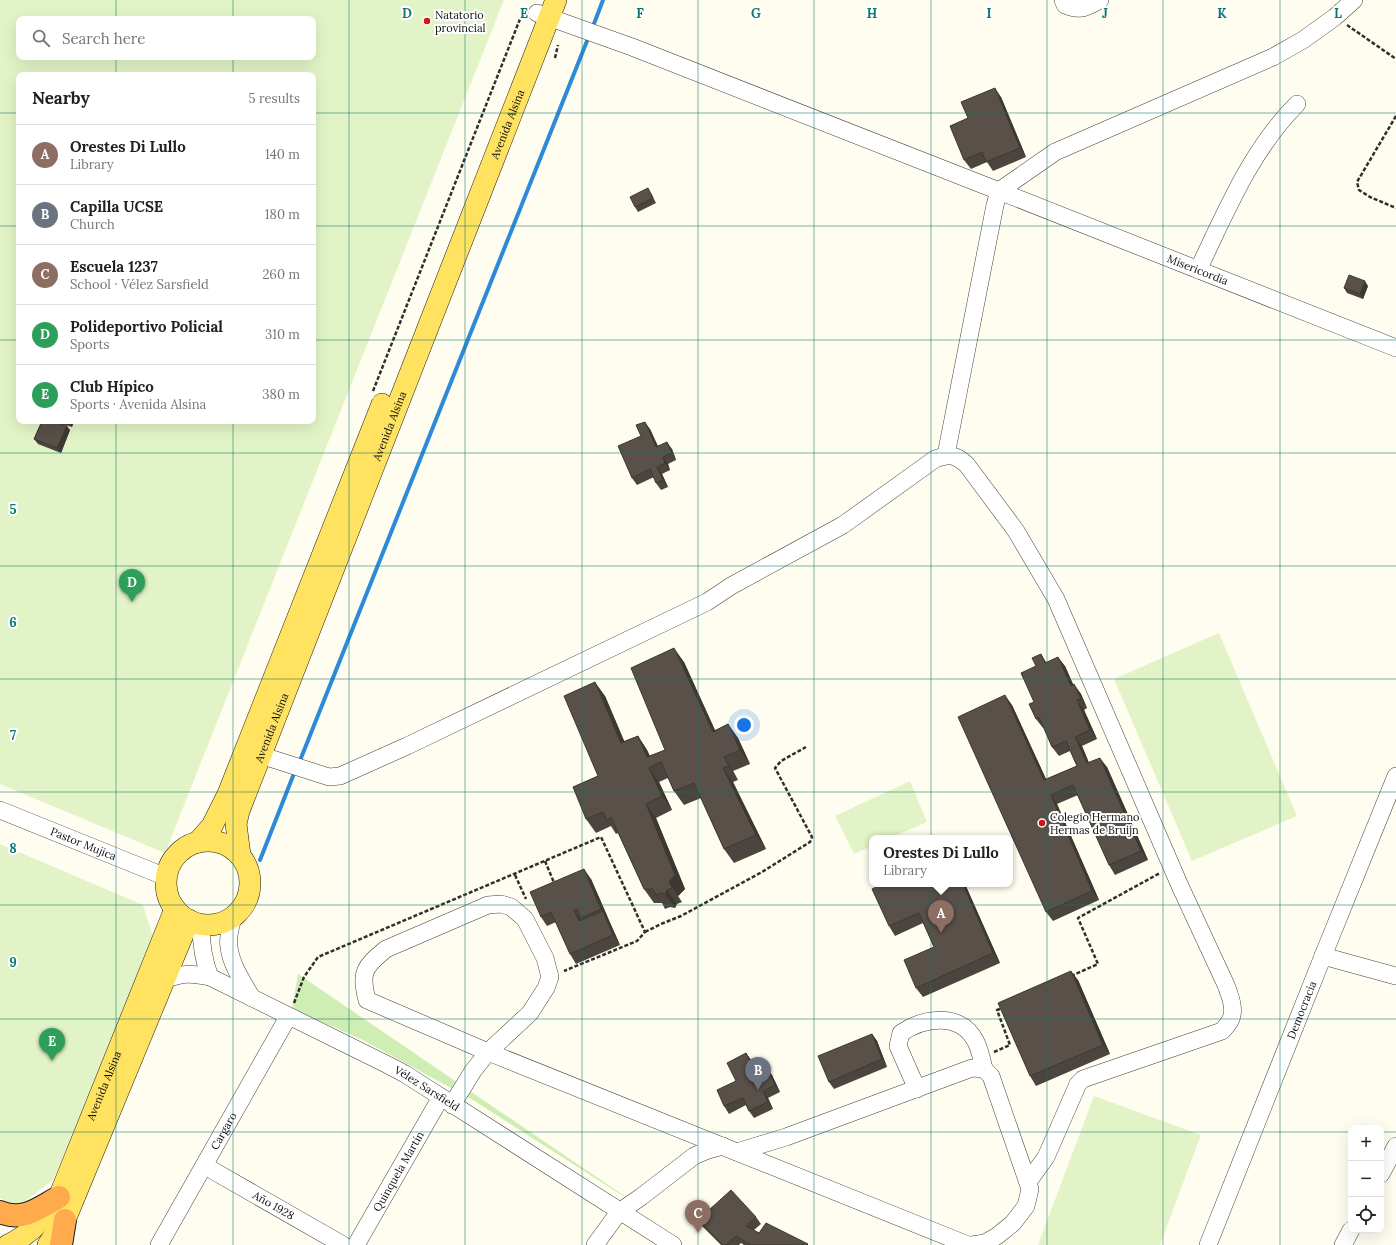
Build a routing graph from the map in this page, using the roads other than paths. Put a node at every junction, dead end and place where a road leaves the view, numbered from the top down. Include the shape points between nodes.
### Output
1 (1063, 0) edge
2 (1100, 0) edge
3 (1354, 0) edge
4 (542, 8) edge
5 (1297, 104) dead end
6 (999, 191) junction
7 (1198, 270) junction
8 (1396, 348) edge
9 (946, 455) junction
10 (260, 755) junction
11 (1396, 776) edge
12 (0, 810) edge
13 (192, 842) junction
14 (240, 855) junction
15 (164, 868) junction
16 (233, 917) junction
17 (188, 918) junction
18 (1323, 956) junction
19 (1396, 976) edge
20 (210, 977) junction
21 (164, 980) junction
22 (252, 998) junction
23 (288, 1017) junction
24 (488, 1052) junction
25 (982, 1063) junction
26 (917, 1089) junction
27 (446, 1101) junction
28 (1396, 1146) edge
29 (730, 1149) junction
30 (205, 1166) junction
31 (1384, 1168) edge
32 (1028, 1182) junction
33 (59, 1197) junction
34 (0, 1212) edge
35 (619, 1212) junction
36 (65, 1220) junction
37 (1349, 1233) edge
38 (668, 1244) edge
39 (8, 1245) edge
40 (48, 1245) edge
41 (62, 1245) edge
42 (159, 1245) edge
43 (343, 1245) edge
44 (356, 1245) edge
45 (596, 1245) edge
46 (968, 1245) edge
47 (972, 1245) edge
48 (1208, 1245) edge
49 (1343, 1245) edge

1 - 2 street via 1065,5 1074,9
3 - 6 street via 1304,40 1273,57 1055,152
4 - 6 street, Misericordia via 591,32
4 - 10 main road, Avenida Alsina
4 - 13 main road, Avenida Alsina via 228,794 212,826
5 - 7 street via 1283,118 1244,175
6 - 7 street, Misericordia
6 - 9 street via 994,205
7 - 8 street, Misericordia
9 - 10 street via 935,460 843,525 731,586 707,602 340,776 329,777
9 - 32 street via 958,457 967,465 1016,531 1056,599 1226,985 1233,1011 1222,1031 1082,1080 1075,1089 1046,1157
10 - 14 main road, Avenida Alsina via 236,824
11 - 18 street, Democracia
12 - 15 street, Pastor Mujica
13 - 14 main road via 221,842
13 - 15 main road
14 - 16 main road via 249,874 249,894 243,907
15 - 17 main road via 169,899
16 - 17 main road via 212,925
16 - 22 street via 229,947 235,967
17 - 20 street via 201,939 204,964
17 - 21 main road, Avenida Alsina
17 - 33 main road, Avenida Alsina
18 - 19 street
18 - 48 street, Democracia
20 - 21 street, Vélez Sarsfield via 192,973
20 - 22 street, Vélez Sarsfield
21 - 36 main road, Avenida Alsina
22 - 23 street, Vélez Sarsfield
23 - 27 street, Vélez Sarsfield via 388,1065
23 - 30 street, Cargaro
24 - 24 street, Quinquela Martín via 367,1000 363,984 364,973 372,960 386,949 452,919 488,905 501,904 511,907 526,919 545,958 550,977 530,1013
24 - 27 street, Quinquela Martín
24 - 29 street
25 - 26 street
25 - 26 street via 976,1042 967,1030 956,1022 935,1020 912,1026 901,1033 898,1046
25 - 32 street via 991,1076
26 - 29 street via 786,1137
27 - 35 street, Vélez Sarsfield
27 - 44 street, Quinquela Martín
28 - 31 street
29 - 35 street via 708,1150 694,1156
29 - 46 street
30 - 42 street, Cargaro
30 - 43 street, Año 1928
32 - 47 street via 1030,1189 1026,1206 1013,1223 985,1243
33 - 34 highway via 24,1216
33 - 39 main road, Avenida Alsina via 38,1225
35 - 38 street, Vélez Sarsfield
35 - 45 street
36 - 40 main road, Avenida Alsina
36 - 41 highway
37 - 49 street

